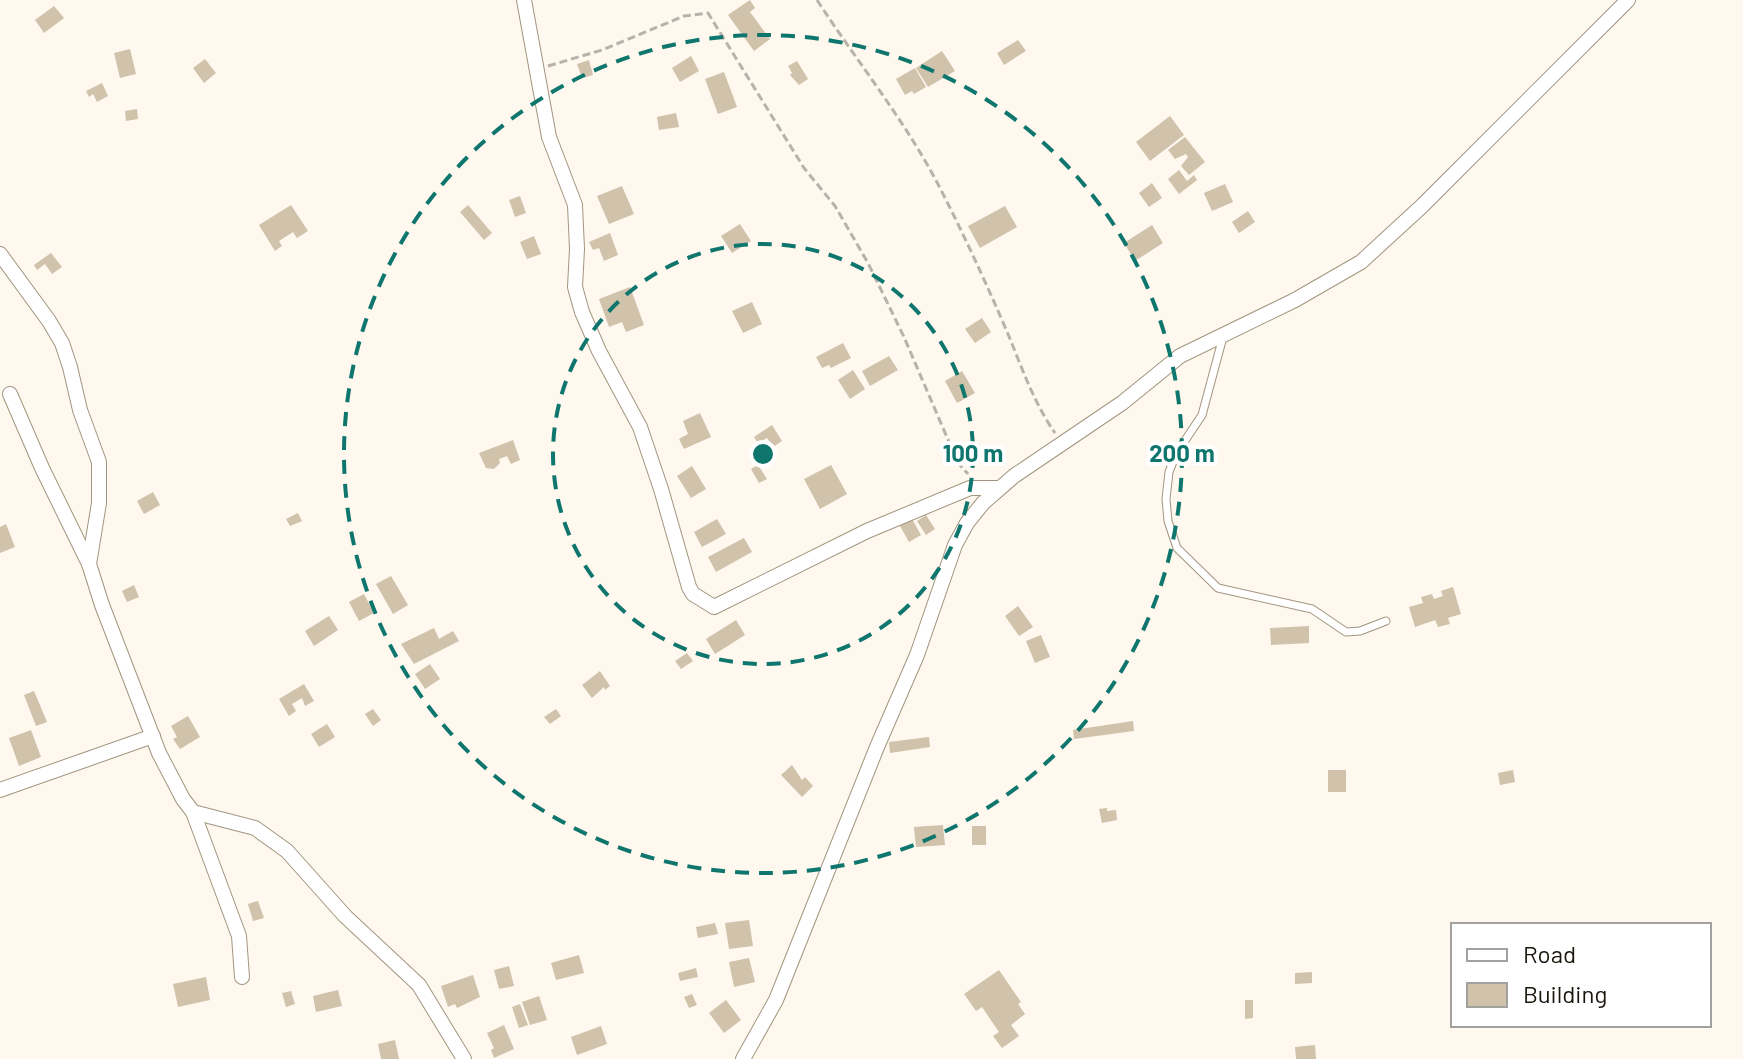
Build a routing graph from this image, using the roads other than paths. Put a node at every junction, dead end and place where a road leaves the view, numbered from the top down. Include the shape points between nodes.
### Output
1 (524, 0) edge
2 (1628, 0) edge
3 (0, 254) edge
4 (1223, 335) junction
5 (10, 394) dead end
6 (999, 488) junction
7 (89, 564) junction
8 (1386, 621) dead end
9 (153, 736) junction
10 (0, 790) edge
11 (193, 812) junction
12 (242, 977) dead end
13 (464, 1059) edge
14 (743, 1059) edge

1 - 6 street via 549,137 575,205 575,287 582,312 640,427 693,594 714,607 867,531 970,488
2 - 4 street via 1381,245 1333,280
3 - 7 street via 62,343 99,462 99,503
4 - 6 street via 1180,356
4 - 8 lane via 1202,415 1169,472 1168,521 1177,548 1218,588 1312,609 1346,632
5 - 7 street
6 - 14 street via 955,545 917,655 776,1000
7 - 9 street
9 - 10 street
9 - 11 street
11 - 12 street via 239,936
11 - 13 street via 255,828 287,851 345,916 419,985

